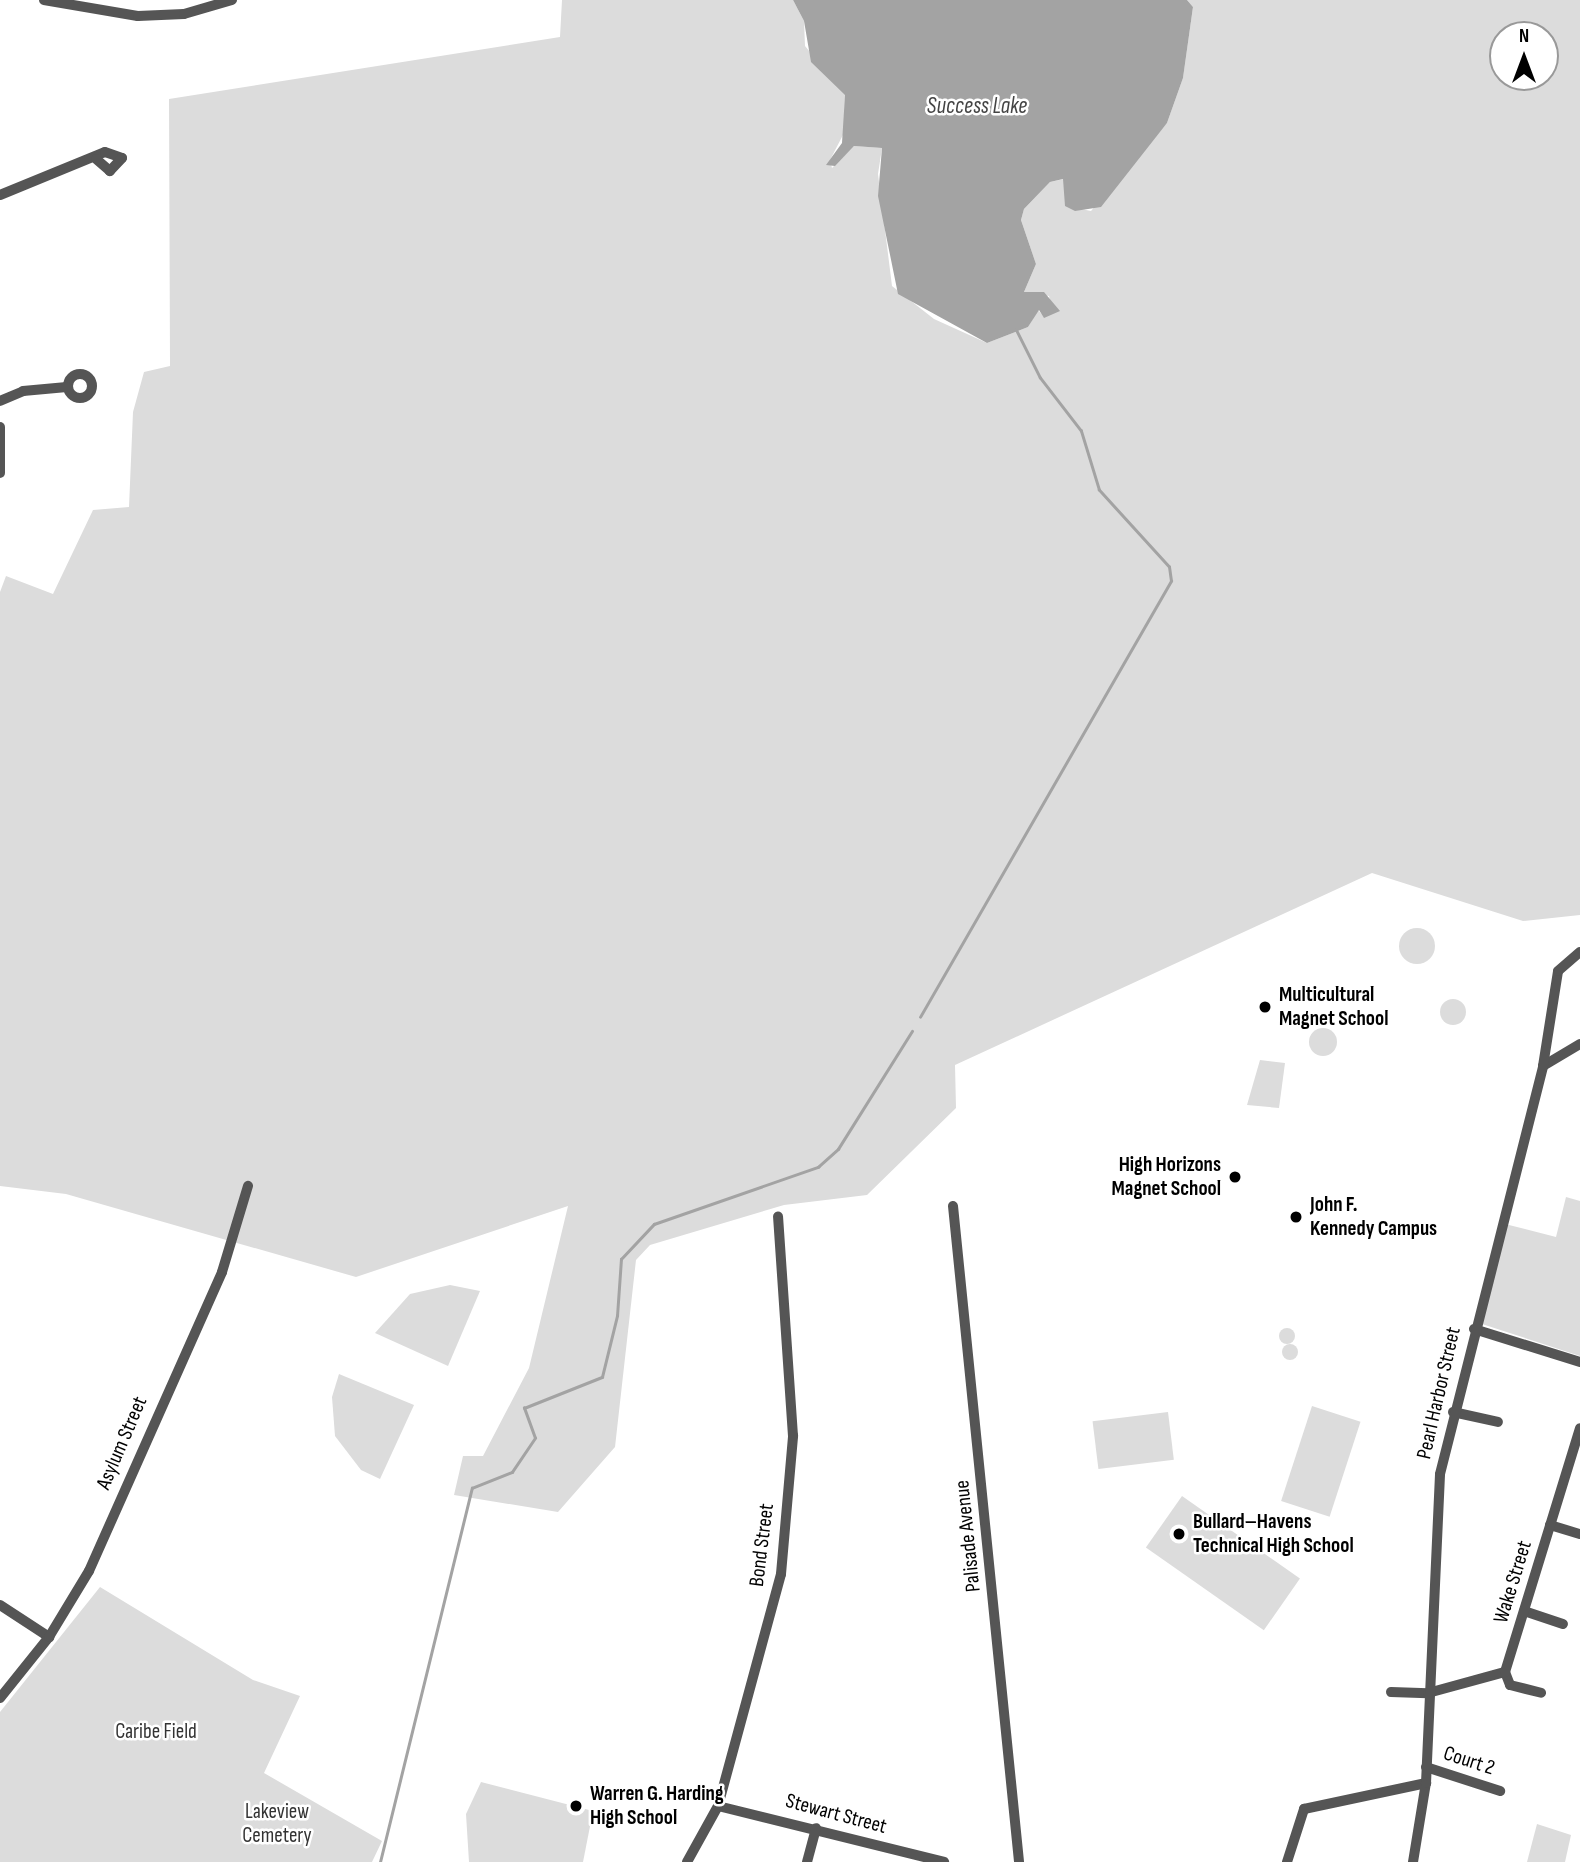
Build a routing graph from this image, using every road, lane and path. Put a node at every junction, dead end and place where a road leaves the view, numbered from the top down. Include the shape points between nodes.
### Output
1 (44, 0) edge
2 (232, 0) edge
3 (92, 5) edge
4 (96, 159) dead end
5 (0, 195) edge
6 (67, 387) dead end
7 (0, 401) edge
8 (0, 427) edge
9 (0, 473) edge
10 (1580, 952) edge
11 (1580, 1044) edge
12 (1543, 1066) junction
13 (248, 1186) dead end
14 (953, 1206) dead end
15 (778, 1217) dead end
16 (1474, 1329) junction
17 (1580, 1362) edge
18 (1453, 1412) junction
19 (1499, 1422) dead end
20 (1580, 1428) edge
21 (1578, 1444) edge
22 (1550, 1525) junction
23 (1580, 1534) edge
24 (0, 1605) edge
25 (1524, 1611) junction
26 (1563, 1624) dead end
27 (49, 1637) junction
28 (1505, 1672) junction
29 (1391, 1692) dead end
30 (1428, 1693) junction
31 (1541, 1693) dead end
32 (0, 1698) edge
33 (1426, 1767) junction
34 (1426, 1783) junction
35 (1500, 1791) dead end
36 (718, 1806) junction
37 (816, 1828) junction
38 (918, 1859) edge
39 (687, 1862) edge
40 (807, 1862) edge
41 (944, 1862) edge
42 (1019, 1862) edge
43 (1287, 1862) edge
44 (1413, 1862) edge

1 - 3 street
2 - 3 street via 165,16
4 - 5 street
6 - 7 street via 23,391
8 - 9 street
10 - 12 street, Pearl Harbor Street via 1558,971
11 - 12 street
12 - 16 street, Pearl Harbor Street
13 - 27 street, Asylum Street via 222,1272 89,1571
14 - 42 street, Palisade Avenue
15 - 36 street, Bond Street via 793,1436 781,1574
16 - 17 street
16 - 18 street, Pearl Harbor Street
18 - 19 street
18 - 30 street, Pearl Harbor Street via 1433,1545
20 - 21 street, Wake Street
21 - 22 street, Wake Street
22 - 23 street
22 - 25 street, Wake Street
24 - 27 street
25 - 26 street
25 - 28 street, Wake Street
27 - 32 street, Asylum Street
28 - 30 street
28 - 31 street via 1510,1685
29 - 30 street
30 - 33 street, Pearl Harbor Street
33 - 34 street, Pearl Harbor Street
33 - 35 street, Court 2
34 - 43 street via 1304,1809
34 - 44 street, Pearl Harbor Street
36 - 37 street, Stewart Street
36 - 39 street, Bond Street
37 - 38 street, Stewart Street
37 - 40 street
38 - 41 street, Stewart Street

